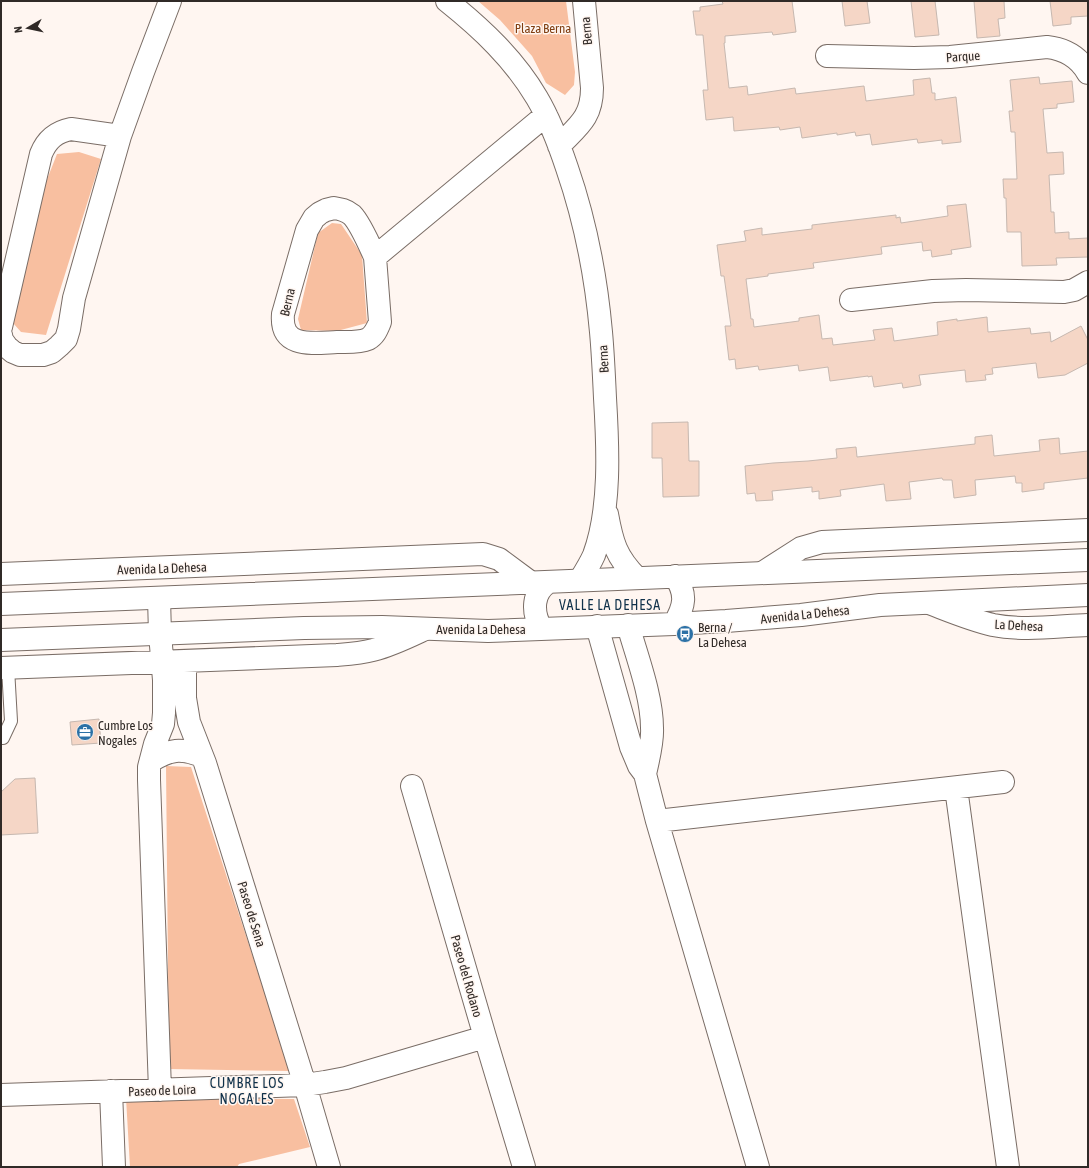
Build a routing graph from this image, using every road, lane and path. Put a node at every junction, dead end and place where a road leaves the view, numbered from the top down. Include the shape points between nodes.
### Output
1 (170, 1) edge
2 (447, 1) edge
3 (584, 1) edge
4 (827, 56) dead end
5 (1088, 73) edge
6 (546, 115) junction
7 (120, 136) junction
8 (559, 146) junction
9 (375, 257) junction
10 (1088, 282) edge
11 (851, 300) dead end
12 (1, 328) edge
13 (1, 335) edge
14 (606, 505) junction
15 (1088, 530) edge
16 (1088, 560) edge
17 (762, 573) junction
18 (1, 574) edge
19 (675, 576) junction
20 (636, 578) junction
21 (580, 580) junction
22 (540, 582) junction
23 (1088, 595) edge
24 (159, 598) junction
25 (929, 603) junction
26 (1, 604) edge
27 (674, 624) junction
28 (628, 625) junction
29 (1088, 625) edge
30 (597, 626) junction
31 (542, 628) junction
32 (425, 629) junction
33 (160, 634) junction
34 (1, 640) edge
35 (185, 661) junction
36 (162, 662) junction
37 (5, 677) edge
38 (1, 738) edge
39 (202, 756) junction
40 (151, 761) junction
41 (645, 774) junction
42 (1003, 782) dead end
43 (412, 786) dead end
44 (956, 788) junction
45 (658, 821) junction
46 (485, 1037) junction
47 (305, 1085) junction
48 (160, 1090) junction
49 (111, 1091) junction
50 (1, 1095) edge
51 (114, 1167) edge
52 (329, 1167) edge
53 (524, 1167) edge
54 (758, 1167) edge
55 (1008, 1167) edge

1 - 7 street
2 - 6 street, Berna via 490,37 507,55
3 - 8 street, Berna via 592,100 585,118
4 - 5 street, Parque via 950,57 1047,47 1065,51 1073,56
6 - 8 street, Berna
6 - 9 street
7 - 12 street via 71,129 55,134 44,146
7 - 13 street via 74,298 66,339 52,352 43,355 20,355 6,347
8 - 14 street, Berna via 583,223 598,302 606,419
9 - 9 street, Berna via 356,221 347,211 334,208 314,218 307,230 283,314 282,321 288,335 295,340 312,343 359,341 373,335 380,322
10 - 11 street via 1064,292 933,291
14 - 20 street, Berna via 616,551
14 - 21 street, Berna via 594,555
15 - 17 street via 822,542 801,548
16 - 17 street
17 - 19 street
18 - 22 street, Avenida La Dehesa via 483,554 499,559
19 - 20 street
19 - 27 street via 681,585 683,605
20 - 21 street
21 - 22 street
22 - 24 street
22 - 31 street via 544,585 536,600 536,616
23 - 25 street, Avenida La Dehesa
24 - 26 street
24 - 33 street
25 - 27 street, Avenida La Dehesa via 880,605 801,615
25 - 29 street, La Dehesa via 994,625
27 - 28 street, Avenida La Dehesa
28 - 30 street, Avenida La Dehesa
28 - 41 street via 652,713
30 - 31 street, Avenida La Dehesa
30 - 41 street via 631,747
31 - 32 street, Avenida La Dehesa via 488,631
32 - 33 street, Avenida La Dehesa via 304,628
32 - 35 street, Avenida La Dehesa via 394,643 355,654
33 - 34 street, Avenida La Dehesa
33 - 36 street
35 - 36 street, Avenida La Dehesa
35 - 39 street, Paseo de Sena via 187,711
36 - 37 street, Avenida La Dehesa
36 - 40 street via 164,714
37 - 38 lane via 11,721
39 - 40 street via 177,750 160,755
39 - 47 street, Paseo de Sena
40 - 48 street via 149,787
41 - 45 street
42 - 44 street
43 - 46 street, Paseo del Rodano
44 - 45 street
44 - 55 street
45 - 54 street
46 - 47 street, Paseo de Loira via 346,1078
46 - 53 street, Paseo del Rodano
47 - 48 street, Paseo de Loira
47 - 52 street, Paseo de Sena
48 - 49 street, Paseo de Loira
49 - 50 street, Paseo de Loira
49 - 51 street

